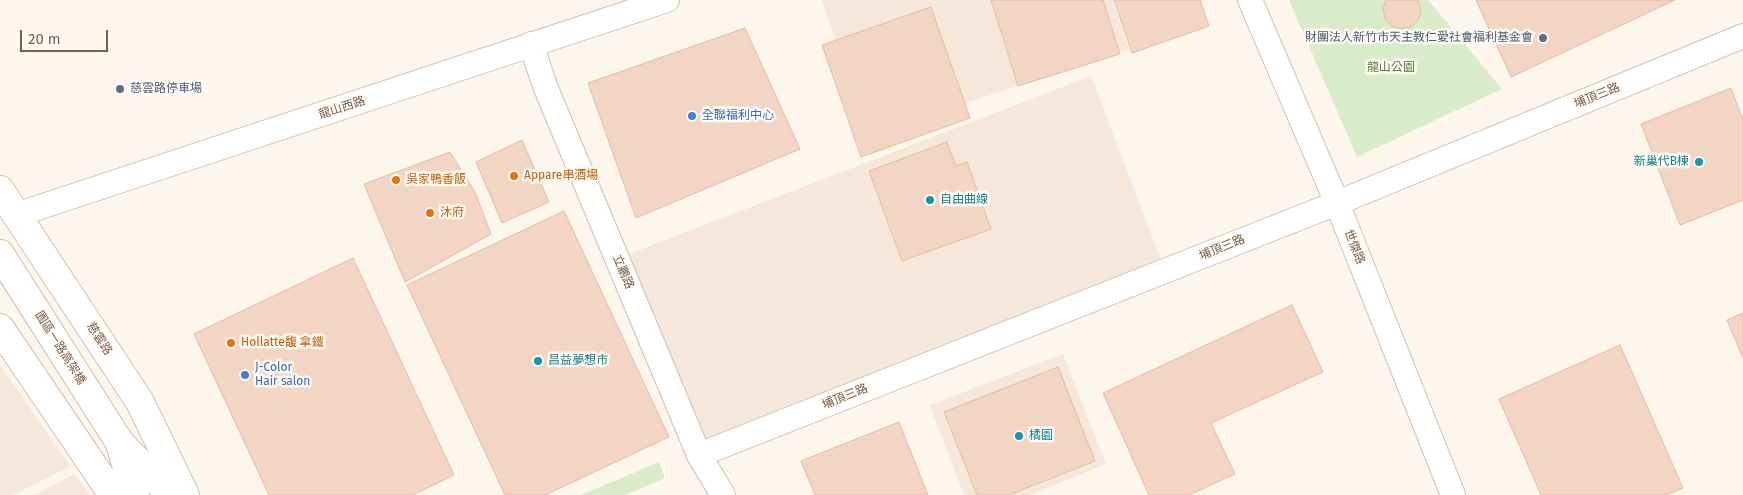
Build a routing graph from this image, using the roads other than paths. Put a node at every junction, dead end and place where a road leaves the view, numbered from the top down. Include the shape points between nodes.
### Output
1 (667, 0) edge
2 (1250, 0) edge
3 (1743, 36) edge
4 (531, 44) junction
5 (0, 190) edge
6 (1336, 203) junction
7 (16, 215) junction
8 (0, 254) edge
9 (0, 328) edge
10 (120, 443) junction
11 (699, 455) junction
12 (113, 495) edge
13 (135, 495) edge
14 (171, 495) edge
15 (186, 495) edge
16 (724, 495) edge
17 (1453, 495) edge

1 - 4 street, 龍山西路
2 - 6 street, 世傑路
3 - 6 street, 埔頂三路
4 - 7 street, 龍山西路
4 - 11 street, 立鵬路
5 - 7 main road, 慈雲路
6 - 11 street, 埔頂三路
6 - 17 street, 世傑路
7 - 15 main road, 慈雲路 via 140,402
8 - 10 main road, 園區一路高架橋
9 - 12 main road
10 - 13 main road
10 - 14 main road
11 - 16 street, 立鵬路

